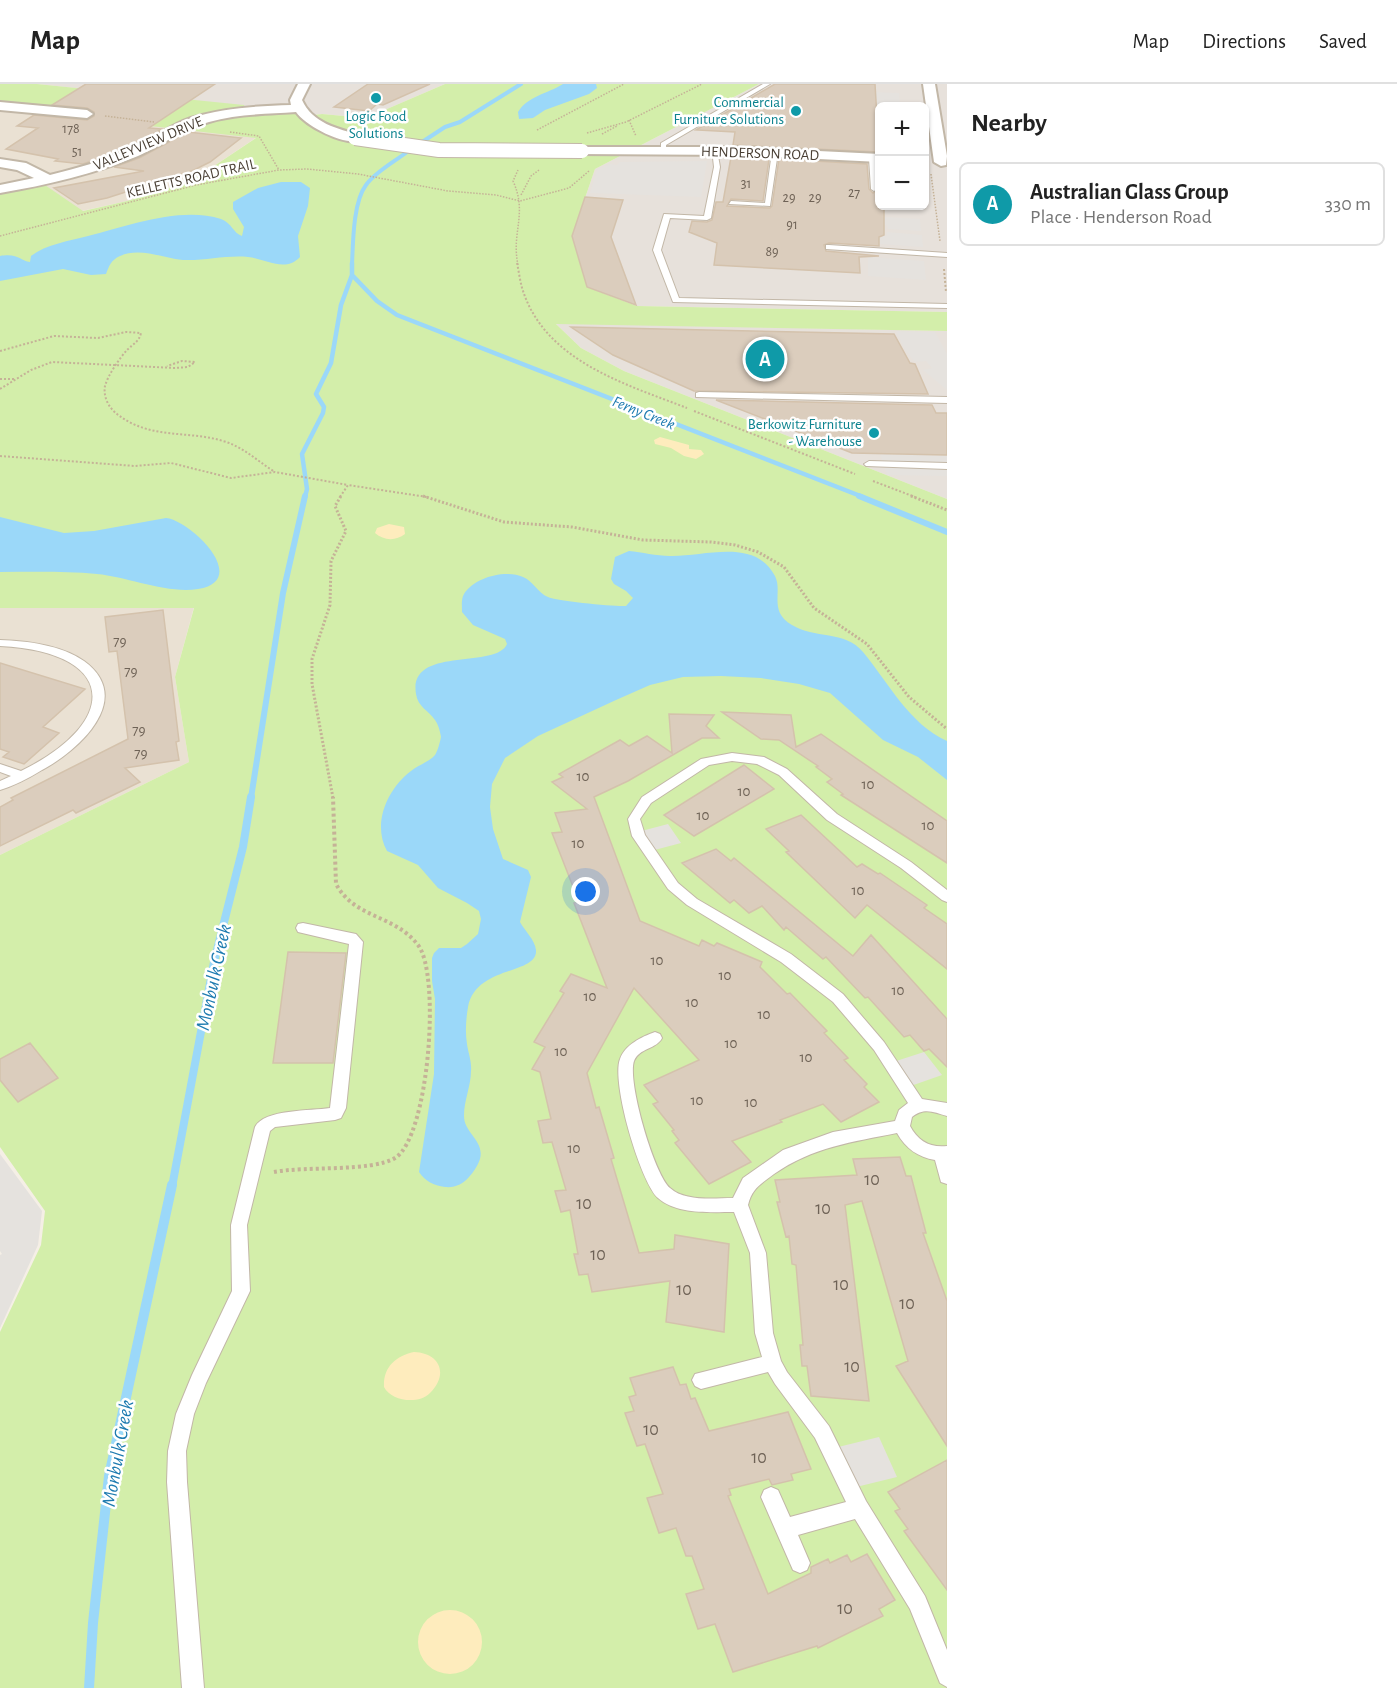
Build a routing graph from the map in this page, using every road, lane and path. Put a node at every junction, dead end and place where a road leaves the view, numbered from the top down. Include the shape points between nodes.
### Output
1 (304, 84) edge
2 (624, 84) edge
3 (767, 84) edge
4 (929, 84) edge
5 (0, 106) edge
6 (299, 108) junction
7 (87, 114) joint
8 (162, 123) dead end
9 (228, 132) dead end
10 (533, 132) dead end
11 (664, 150) junction
12 (714, 150) junction
13 (775, 152) junction
14 (875, 158) edge
15 (0, 163) edge
16 (936, 163) edge
17 (592, 167) dead end
18 (279, 170) junction
19 (875, 174) edge
20 (47, 179) junction
21 (0, 189) edge
22 (874, 189) dead end
23 (731, 203) dead end
24 (0, 236) edge
25 (829, 247) dead end
26 (944, 255) edge
27 (947, 296) edge
28 (947, 306) edge
29 (0, 351) edge
30 (116, 366) junction
31 (166, 366) junction
32 (0, 379) edge
33 (15, 379) junction
34 (0, 389) edge
35 (699, 395) dead end
36 (947, 400) edge
37 (0, 456) edge
38 (869, 465) dead end
39 (947, 466) edge
40 (275, 472) junction
41 (348, 485) junction
42 (0, 643) edge
43 (947, 729) edge
44 (0, 768) edge
45 (21, 776) junction
46 (0, 786) edge
47 (947, 897) edge
48 (303, 928) dead end
49 (655, 1038) dead end
50 (918, 1105) junction
51 (947, 1110) edge
52 (902, 1126) junction
53 (944, 1153) edge
54 (947, 1177) edge
55 (248, 1187) junction
56 (740, 1205) junction
57 (773, 1363) junction
58 (701, 1380) dead end
59 (771, 1497) dead end
60 (859, 1508) junction
61 (786, 1528) junction
62 (800, 1563) dead end
63 (947, 1676) edge
64 (193, 1688) edge

1 - 6 street via 297,93
2 - 10 path
3 - 11 lane via 663,144
4 - 16 street
5 - 7 street
6 - 11 street, HENDERSON ROAD, bridge via 324,128 396,147 445,151
6 - 20 street, VALLEYVIEW DRIVE via 206,118 109,162
7 - 8 path
9 - 18 path via 259,136
11 - 12 street, HENDERSON ROAD
12 - 13 street, HENDERSON ROAD
12 - 28 lane via 717,167 707,218 667,216 657,250 676,300
13 - 14 street, HENDERSON ROAD
13 - 23 lane via 768,205
15 - 20 street via 21,166
16 - 26 path
17 - 18 path, KELLETTS ROAD TRAIL via 574,185 524,201 358,174
18 - 24 path, KELLETTS ROAD TRAIL via 196,185
19 - 22 lane
20 - 21 street, VALLEYVIEW DRIVE
25 - 26 lane
26 - 27 path
29 - 30 path via 54,336 98,338 141,333 142,337 128,347
30 - 31 path
30 - 33 path via 52,362
30 - 40 path via 106,382 105,399 124,421 160,434 238,446
31 - 31 path via 182,361 195,362 183,368
32 - 33 path
33 - 34 path
35 - 36 lane
37 - 40 path via 135,465 171,463 231,478
38 - 39 lane
40 - 41 path
41 - 43 path via 423,496 504,522 572,527 643,540 711,542 758,552 784,567 814,608 867,644 916,705
41 - 55 path via 335,506 346,531 331,561 330,605 313,651 312,684 333,797 338,890 350,906 401,927 426,958 429,1023 420,1113 404,1150 386,1163 289,1169 265,1175
42 - 45 lane via 34,646 75,660 92,676 99,698 92,723 82,735 51,761
44 - 45 lane
45 - 46 lane
47 - 50 lane via 832,817 783,772 760,760 732,757 705,762 646,800 634,819 639,836 672,886 786,958 838,998 879,1046
48 - 55 lane via 356,942 338,1108 332,1115 267,1122
49 - 56 lane via 630,1054 624,1070 627,1096 654,1180 665,1194 682,1201
50 - 51 lane via 936,1105
50 - 52 lane via 905,1114
52 - 53 lane via 911,1142 931,1153
52 - 56 lane via 833,1139 789,1155 749,1184
53 - 54 lane
55 - 64 lane via 238,1236 241,1291 198,1381 177,1451
56 - 57 lane via 758,1253 764,1333
57 - 58 lane
57 - 60 lane via 822,1432
59 - 61 lane
60 - 61 lane
60 - 63 lane via 918,1603
61 - 62 lane

